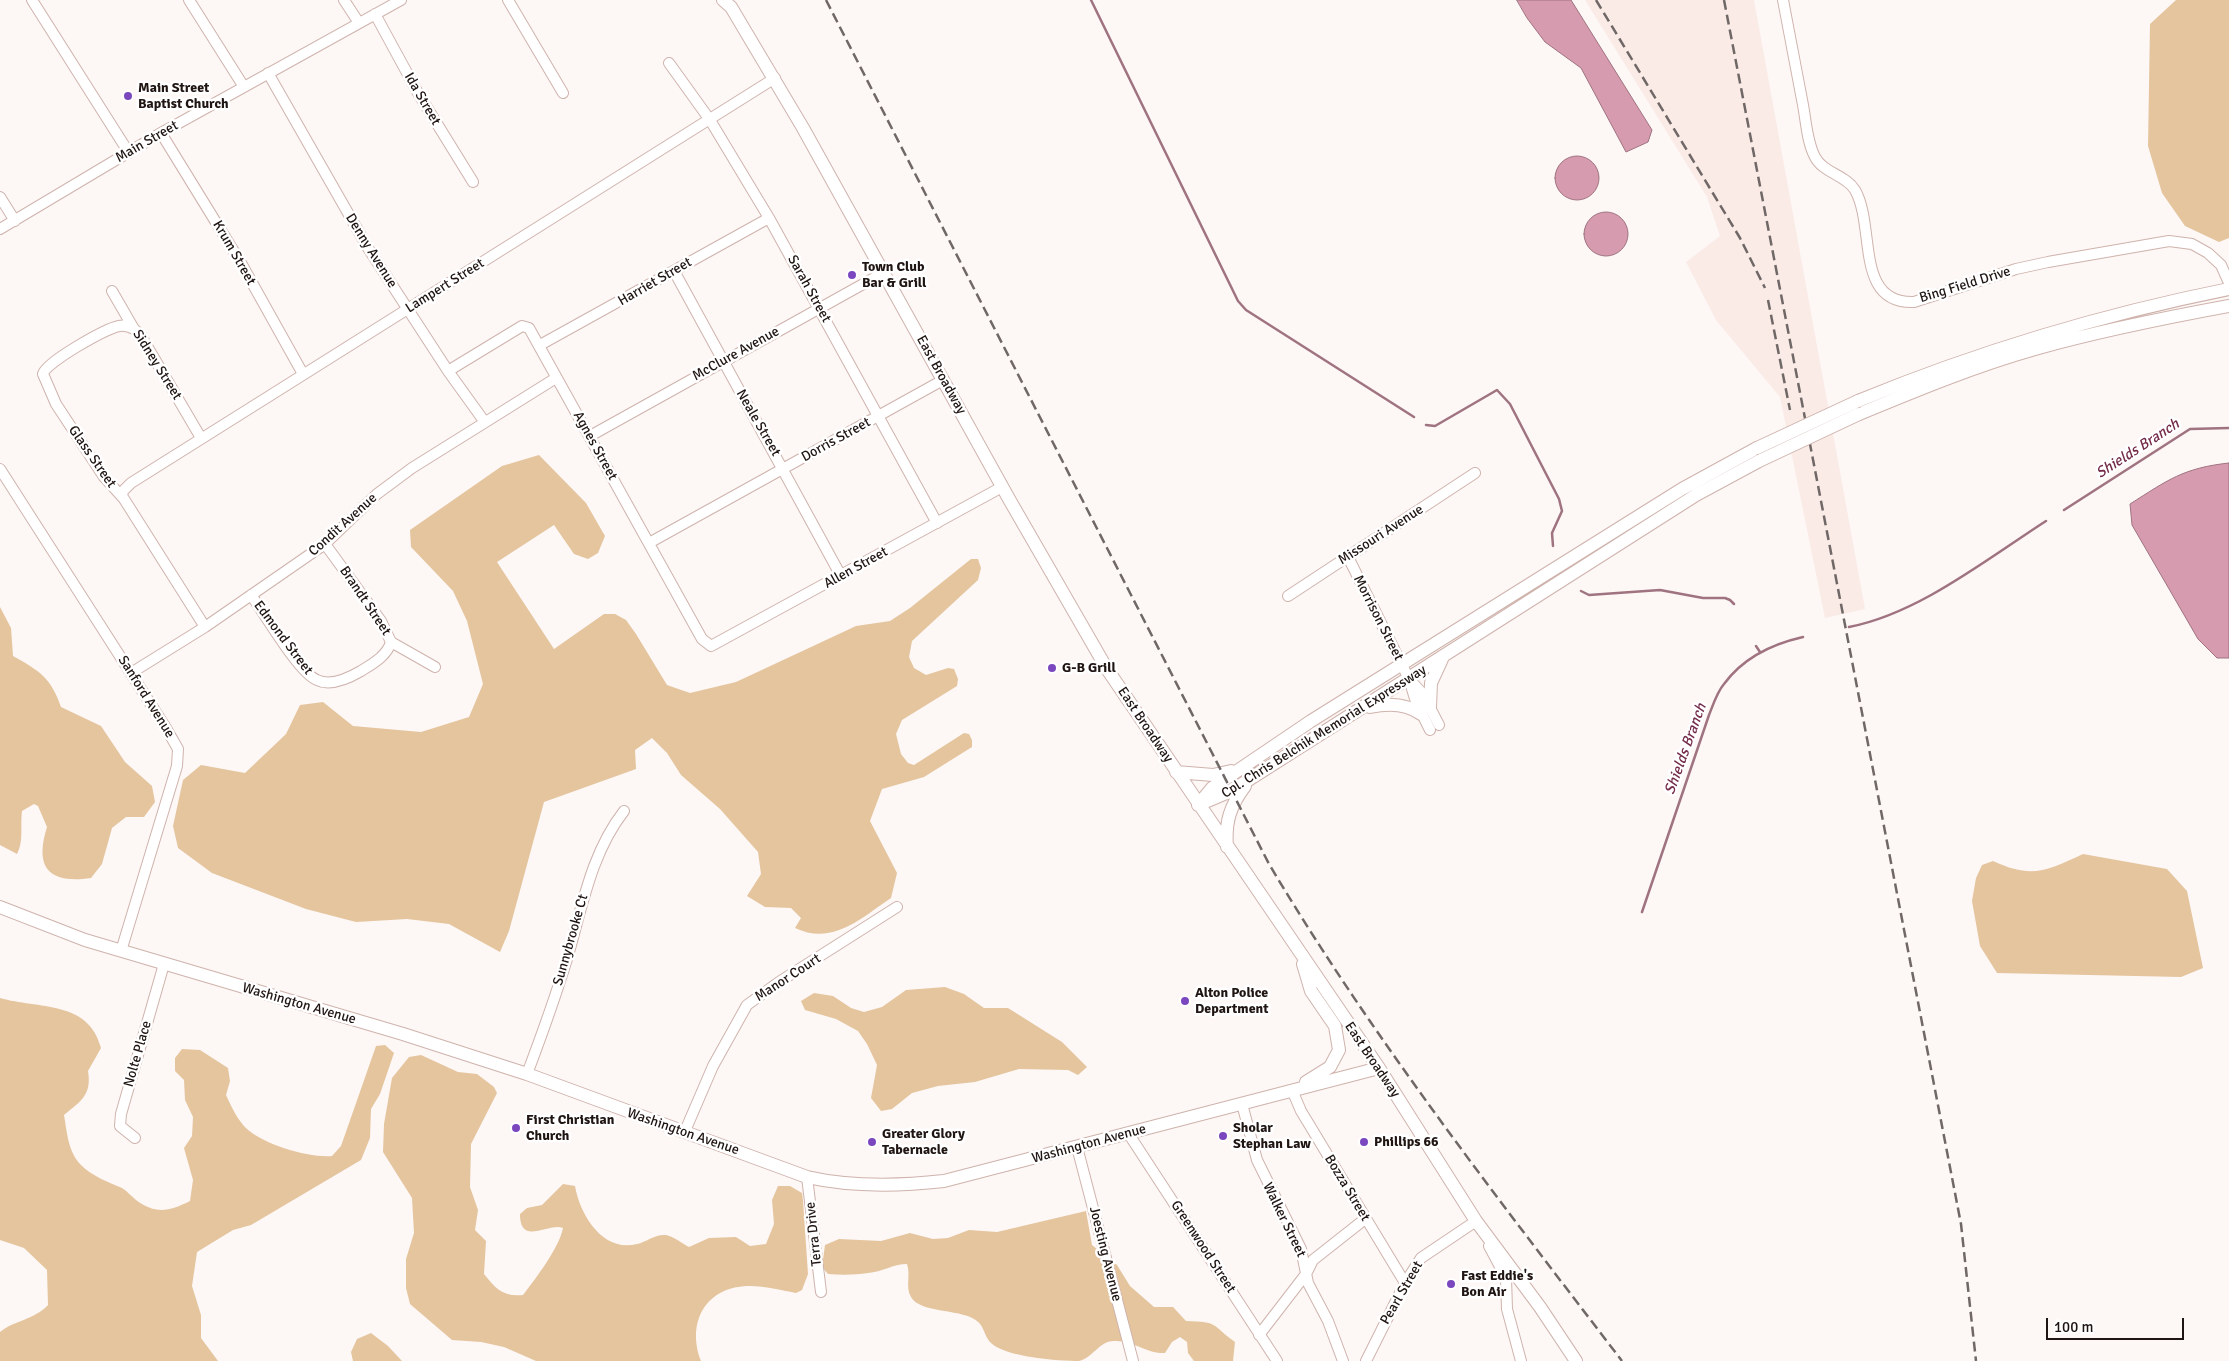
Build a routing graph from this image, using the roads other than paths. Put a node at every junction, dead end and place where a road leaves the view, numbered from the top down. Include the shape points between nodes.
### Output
1 (32, 0) edge
2 (189, 0) edge
3 (344, 0) edge
4 (401, 0) edge
5 (508, 0) edge
6 (1783, 0) edge
7 (728, 2) edge
8 (375, 14) junction
9 (359, 23) junction
10 (670, 63) dead end
11 (268, 73) junction
12 (775, 78) junction
13 (244, 87) junction
14 (563, 94) dead end
15 (710, 120) junction
16 (162, 133) junction
17 (129, 153) junction
18 (472, 182) dead end
19 (0, 197) edge
20 (769, 218) junction
21 (15, 221) junction
22 (0, 229) edge
23 (674, 271) junction
24 (884, 273) junction
25 (2229, 283) edge
26 (2229, 289) edge
27 (112, 291) dead end
28 (2229, 306) edge
29 (819, 308) junction
30 (408, 310) junction
31 (134, 328) junction
32 (540, 345) junction
33 (723, 361) junction
34 (448, 371) junction
35 (303, 374) junction
36 (556, 378) junction
37 (943, 380) junction
38 (879, 416) junction
39 (484, 421) junction
40 (590, 436) junction
41 (200, 438) junction
42 (0, 469) edge
43 (783, 469) junction
44 (1475, 473) dead end
45 (1002, 487) junction
46 (123, 498) junction
47 (937, 523) junction
48 (649, 542) junction
49 (325, 544) junction
50 (1348, 557) junction
51 (841, 576) junction
52 (251, 595) junction
53 (1288, 596) dead end
54 (204, 627) junction
55 (391, 642) junction
56 (708, 646) joint
57 (1444, 656) junction
58 (1402, 665) junction
59 (435, 667) dead end
60 (131, 673) junction
61 (1409, 679) junction
62 (1365, 708) junction
63 (1426, 711) junction
64 (1439, 725) dead end
65 (1430, 730) dead end
66 (1241, 769) junction
67 (1176, 772) junction
68 (1250, 780) junction
69 (1198, 805) junction
70 (624, 811) dead end
71 (1227, 846) junction
72 (0, 907) edge
73 (897, 907) dead end
74 (122, 951) junction
75 (1299, 952) junction
76 (164, 964) junction
77 (1379, 1068) junction
78 (527, 1074) junction
79 (1292, 1090) junction
80 (1242, 1104) junction
81 (684, 1132) junction
82 (1128, 1133) junction
83 (136, 1138) dead end
84 (1077, 1147) junction
85 (807, 1177) junction
86 (1365, 1219) junction
87 (1476, 1221) junction
88 (1306, 1274) junction
89 (1405, 1283) junction
90 (821, 1292) dead end
91 (1259, 1335) junction
92 (1133, 1361) edge
93 (1277, 1361) edge
94 (1343, 1361) edge
95 (1366, 1361) edge
96 (1521, 1361) edge
97 (1576, 1361) edge

1 - 17 street
2 - 13 street
3 - 9 street
4 - 8 street, Main Street
5 - 14 street
6 - 25 street, Bing Field Drive via 1815,157 1821,166 1855,190 1876,281 1890,298 1914,302 2040,264 2169,241 2192,244 2208,253 2220,265
7 - 12 main road, East Broadway
8 - 9 street, Main Street
8 - 18 street, Ida Street
9 - 11 street, Main Street
10 - 15 street, Sarah Street
11 - 13 street, Main Street
11 - 30 street, Denny Avenue via 368,248
12 - 15 street, Lampert Street
12 - 24 main road, East Broadway
13 - 16 street, Main Street
15 - 20 street, Sarah Street
15 - 30 street, Lampert Street
16 - 17 street, Main Street
16 - 35 street, Krum Street via 241,263
17 - 21 street, Main Street
19 - 21 street
20 - 23 street, Harriet Street
20 - 29 street, Sarah Street
21 - 22 street, Main Street
23 - 32 street, Harriet Street
23 - 33 street, Neale Street
24 - 29 street, McClure Avenue
24 - 37 main road, East Broadway
26 - 58 main road, Cpl. Chris Belchik Memorial Expressway, bridge via 2072,325 1986,352 1858,401 1757,448 1682,488
27 - 31 street, Sidney Street
28 - 57 main road, Cpl. Chris Belchik Memorial Expressway, bridge via 2034,349 1944,379 1859,414 1696,495
29 - 33 street, McClure Avenue
29 - 38 street, Sarah Street
30 - 34 street, Denny Avenue
30 - 35 street, Lampert Street
31 - 41 street, Sidney Street
31 - 46 street, Glass Street via 122,325 98,335 48,366 43,374 56,404 78,439
32 - 34 street, Agnes Street via 529,328 522,326
32 - 36 street, Agnes Street
33 - 40 street, McClure Avenue
33 - 43 street, Neale Street
34 - 39 street, Denny Avenue
35 - 41 street, Lampert Street
36 - 39 street, Condit Avenue
36 - 40 street, Agnes Street
37 - 38 street, Dorris Street
37 - 45 main road, East Broadway
38 - 43 street, Dorris Street
38 - 47 street, Sarah Street
39 - 49 street, Condit Avenue via 394,480
40 - 48 street, Agnes Street
41 - 46 street, Lampert Street via 124,488
42 - 60 street, Sanford Avenue
43 - 48 street, Dorris Street
43 - 51 street, Neale Street
44 - 50 street, Missouri Avenue
45 - 47 street, Allen Street
45 - 67 main road, East Broadway via 1107,669
46 - 54 street, Glass Street
47 - 51 street, Allen Street
48 - 56 street, Agnes Street
49 - 52 street, Condit Avenue
49 - 55 street, Brandt Street via 381,621
50 - 53 street, Missouri Avenue
50 - 58 street, Morrison Street
51 - 56 street, Allen Street via 716,645
52 - 54 street, Condit Avenue
52 - 55 street, Edmond Street via 304,669 317,680 332,682 360,671 385,653
54 - 60 street, Condit Avenue
55 - 59 street, Brandt Street
57 - 61 main road, Cpl. Chris Belchik Memorial Expressway
57 - 63 main road via 1433,678
58 - 61 street, Morrison Street
58 - 66 main road, Cpl. Chris Belchik Memorial Expressway
60 - 74 street, Sanford Avenue via 176,744 178,755
61 - 62 main road, Cpl. Chris Belchik Memorial Expressway
61 - 63 street, Morrison Street via 1411,690
62 - 63 main road via 1395,704
62 - 68 main road, Cpl. Chris Belchik Memorial Expressway
63 - 64 street, Morrison Street
63 - 65 street, Morrison Street
66 - 67 main road via 1214,775
66 - 69 main road, Cpl. Chris Belchik Memorial Expressway via 1212,788
67 - 69 main road, East Broadway
68 - 69 main road, Cpl. Chris Belchik Memorial Expressway
68 - 71 main road via 1229,813
69 - 71 main road, East Broadway
70 - 78 street, Sunnybrooke Ct via 610,829 587,884 566,959
71 - 75 main road, East Broadway
72 - 74 main road, Washington Avenue
73 - 81 street, Manor Court via 747,1005 713,1066
74 - 76 main road, Washington Avenue
75 - 77 main road, East Broadway
75 - 79 main road via 1311,991 1335,1026 1339,1050 1330,1067
76 - 78 main road, Washington Avenue
76 - 83 street, Nolte Place via 120,1114 120,1126
77 - 79 main road, Washington Avenue
77 - 87 main road, East Broadway
78 - 81 main road, Washington Avenue
79 - 80 main road, Washington Avenue
79 - 86 street, Bozza Street via 1300,1110
80 - 82 main road, Washington Avenue
80 - 88 street, Walker Street via 1256,1160 1301,1250
81 - 85 main road, Washington Avenue
82 - 84 main road, Washington Avenue
82 - 91 street, Greenwood Street
84 - 85 main road, Washington Avenue via 944,1181 848,1183
84 - 92 street, Joesting Avenue
85 - 90 street, Terra Drive
86 - 88 street via 1313,1260
86 - 89 street, Bozza Street
87 - 89 street, Pearl Street via 1421,1258
87 - 96 street via 1506,1278 1508,1309
87 - 97 main road, East Broadway
88 - 91 street
88 - 94 street, Walker Street
89 - 95 street, Pearl Street
91 - 93 street, Greenwood Street

